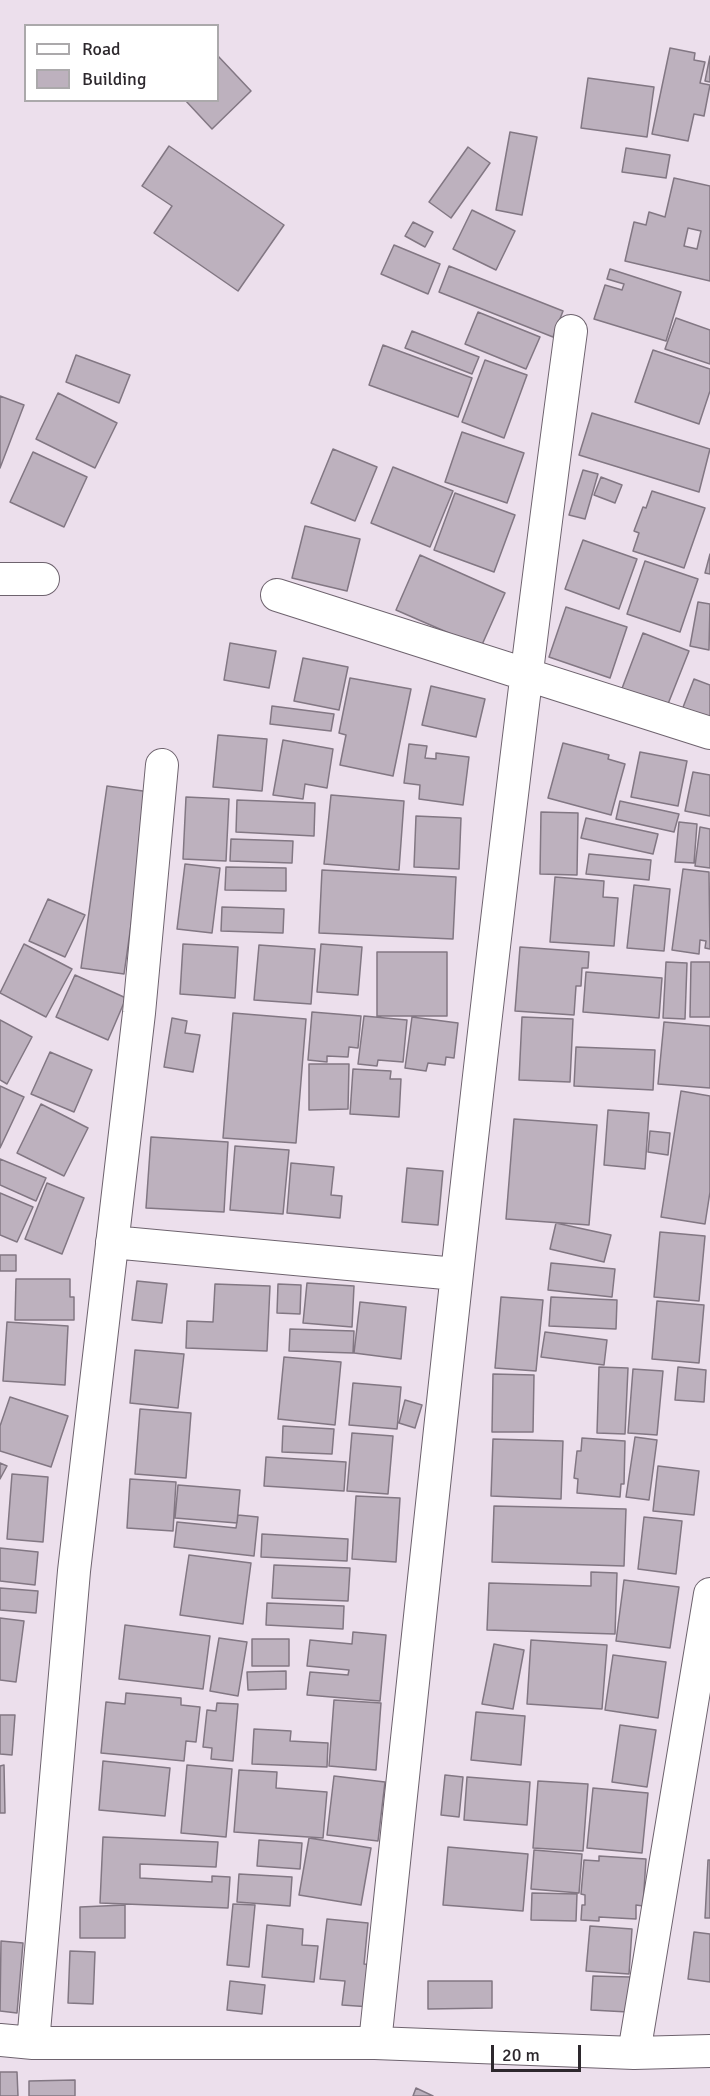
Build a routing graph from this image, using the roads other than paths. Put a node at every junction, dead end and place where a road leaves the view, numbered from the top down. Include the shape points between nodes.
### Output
1 (571, 331) dead end
2 (0, 579) edge
3 (43, 579) dead end
4 (277, 595) dead end
5 (525, 672) junction
6 (710, 733) edge
7 (162, 765) dead end
8 (112, 1242) junction
9 (456, 1274) junction
10 (710, 1602) edge
11 (0, 2040) edge
12 (33, 2043) junction
13 (375, 2043) junction
14 (710, 2051) edge
15 (634, 2053) junction

1 - 5 street
2 - 3 street
4 - 5 street
5 - 6 street
5 - 9 street
7 - 8 street
8 - 9 street
8 - 12 street via 75,1571
9 - 13 street
10 - 15 street
11 - 12 street
12 - 13 street
13 - 15 street
14 - 15 street

